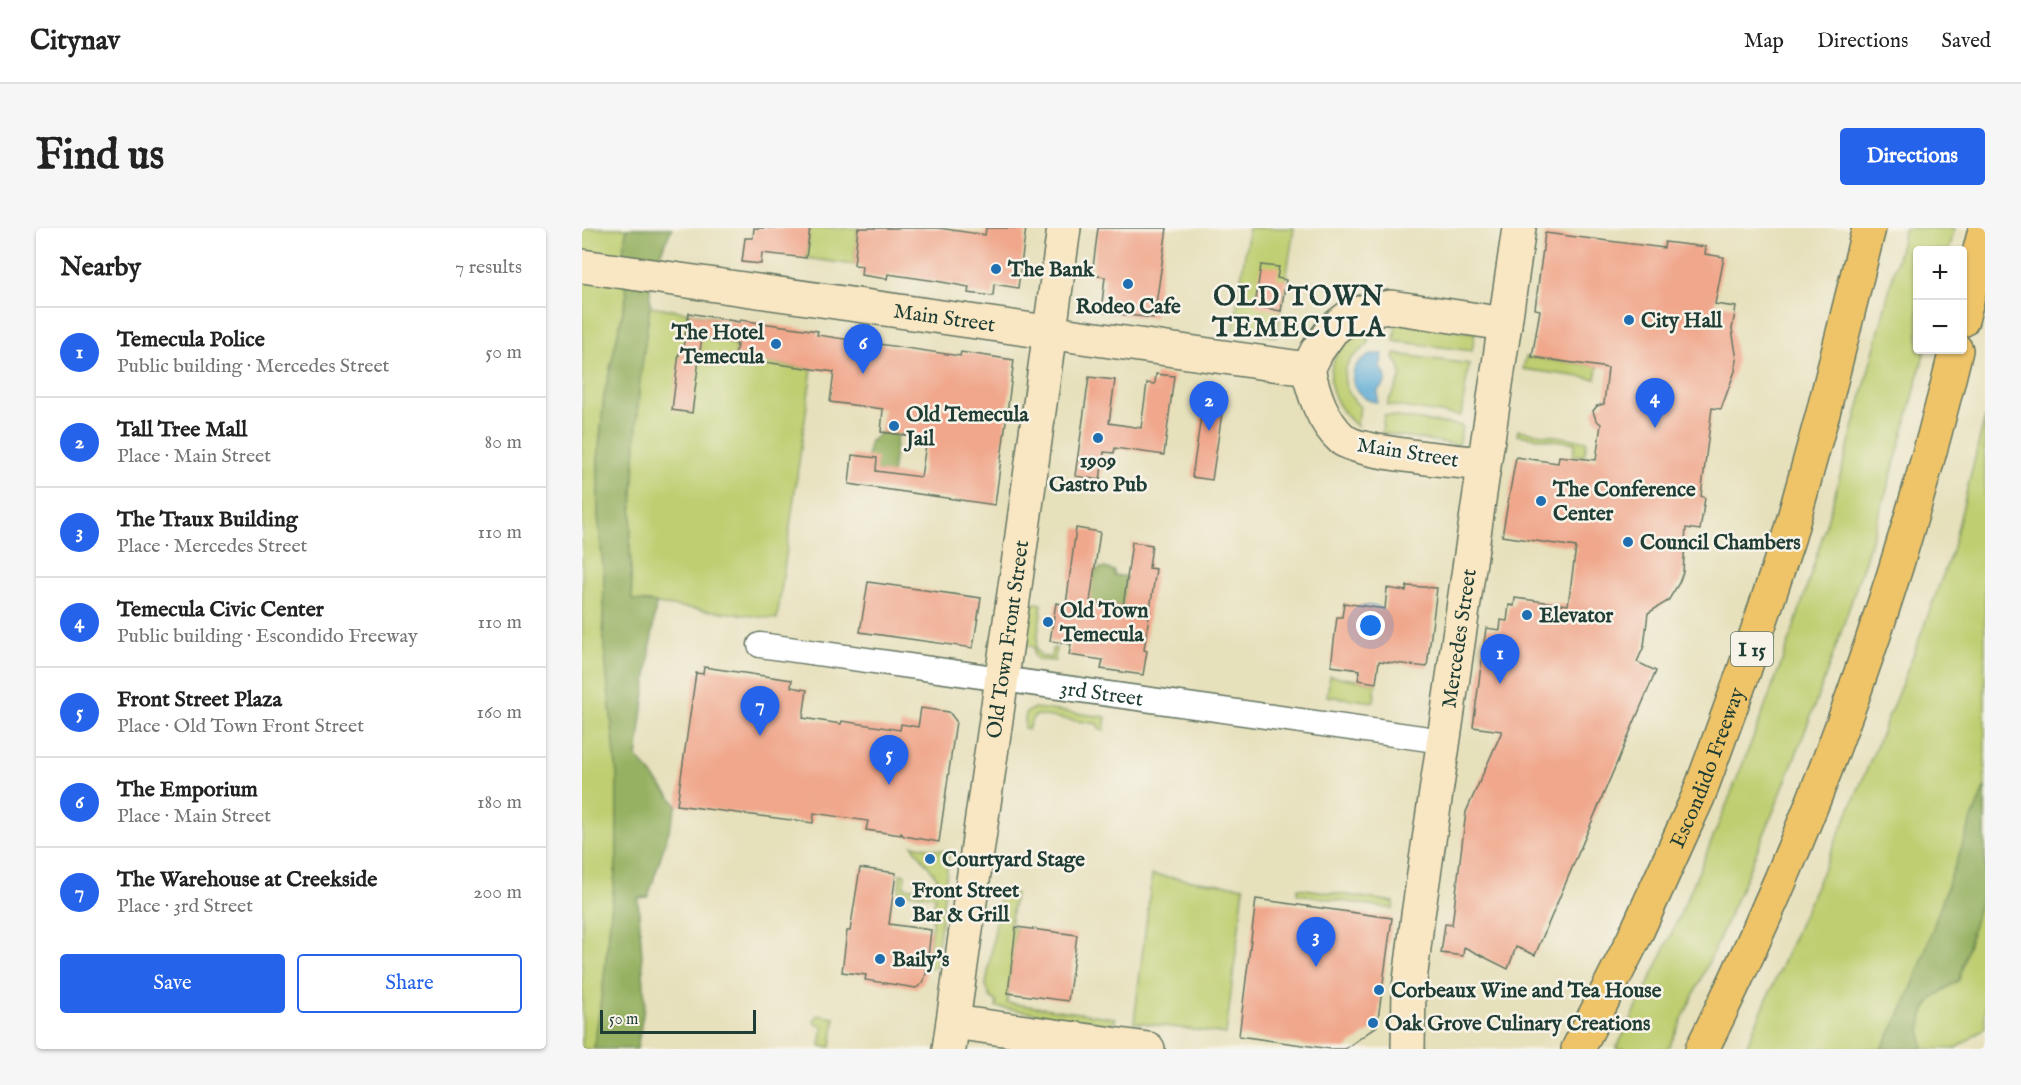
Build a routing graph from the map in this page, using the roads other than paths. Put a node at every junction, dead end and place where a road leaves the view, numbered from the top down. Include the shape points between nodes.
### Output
1 (1064, 228) edge
2 (1519, 228) edge
3 (1869, 228) edge
4 (1985, 230) edge
5 (582, 266) edge
6 (1967, 300) edge
7 (1504, 324) junction
8 (1049, 332) junction
9 (1955, 354) edge
10 (1308, 369) junction
11 (1483, 464) junction
12 (760, 645) dead end
13 (1002, 680) junction
14 (1443, 741) junction
15 (951, 1035) edge
16 (1148, 1049) edge
17 (1407, 1049) edge
18 (1578, 1049) edge
19 (1702, 1049) edge

1 - 8 street, Old Town Front Street
2 - 7 street, Mercedes Street
3 - 18 highway, Escondido Freeway / I 15 via 1789,536 1744,671 1693,808 1635,938
4 - 6 highway
5 - 8 street, Main Street
7 - 10 street via 1391,307 1368,310 1349,317 1332,330
7 - 11 street, Mercedes Street
8 - 10 street, Main Street
8 - 13 street, Old Town Front Street
9 - 19 highway via 1901,551 1855,692 1775,891
10 - 11 street, Main Street via 1316,399 1343,441 1372,450
11 - 14 street, Mercedes Street
12 - 13 street, 3rd Street
13 - 14 street, 3rd Street
13 - 15 street, Old Town Front Street
14 - 17 street, Mercedes Street via 1409,989
15 - 16 street

